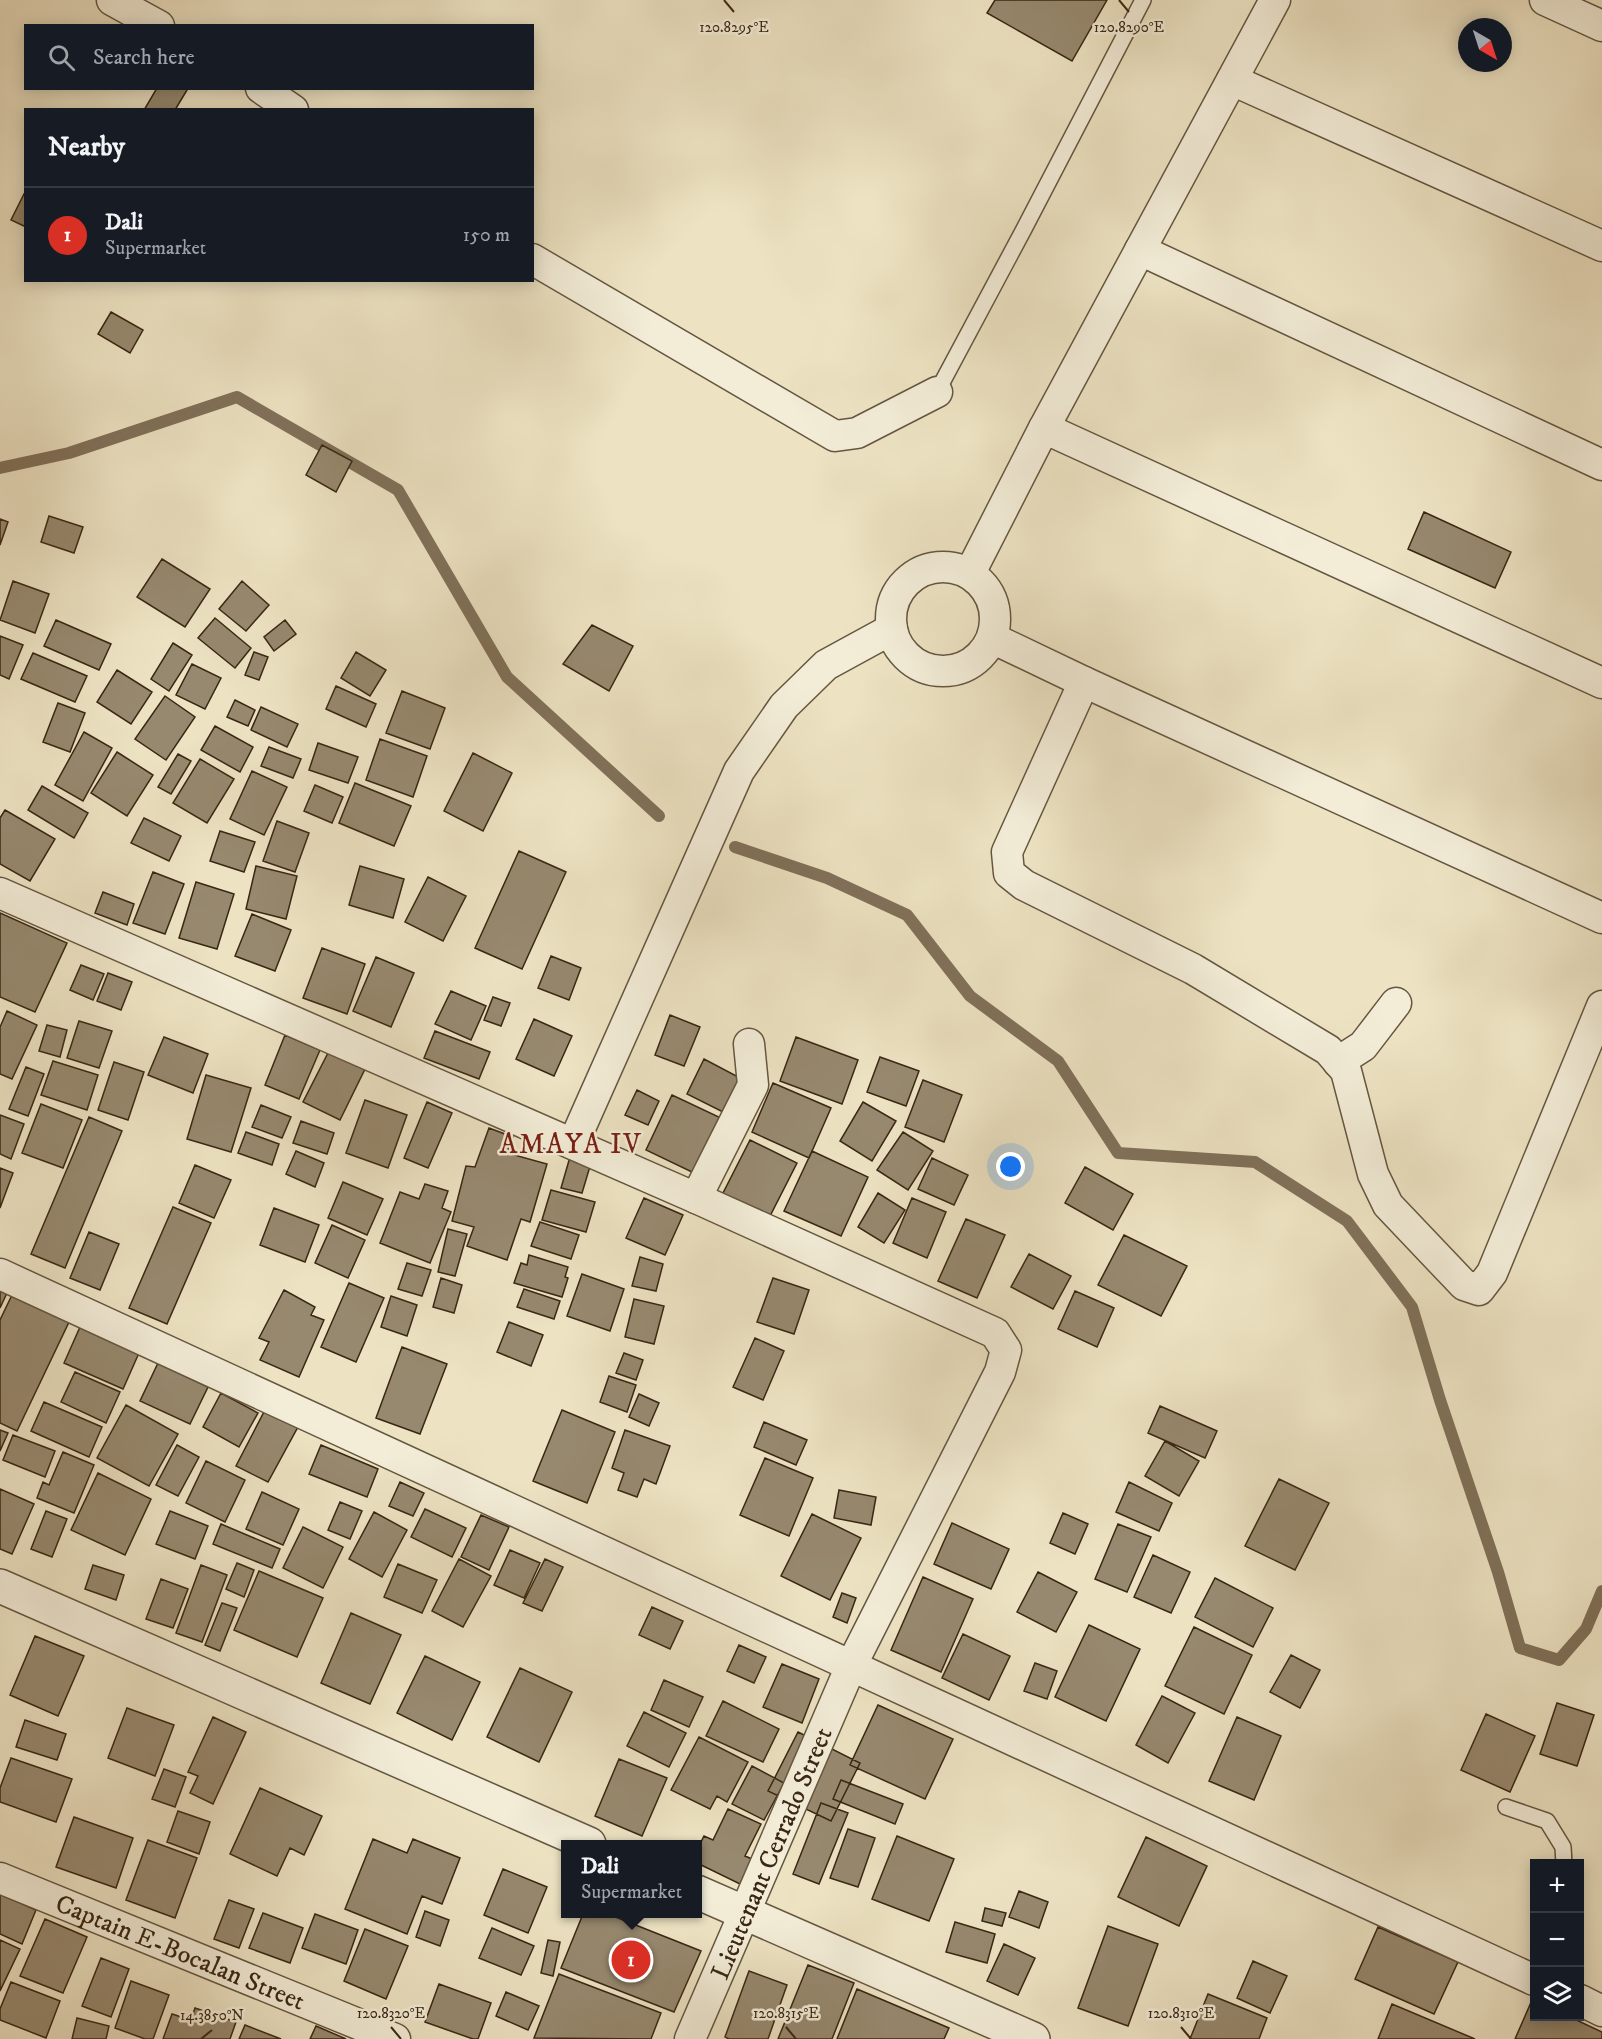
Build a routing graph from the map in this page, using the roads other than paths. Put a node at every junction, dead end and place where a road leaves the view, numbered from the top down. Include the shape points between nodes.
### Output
1 (112, 0) edge
2 (1143, 0) edge
3 (1275, 0) edge
4 (1545, 0) edge
5 (155, 24) edge
6 (1602, 26) edge
7 (1232, 80) junction
8 (264, 90) edge
9 (290, 108) edge
10 (1602, 246) edge
11 (1140, 250) junction
12 (534, 260) edge
13 (937, 392) joint
14 (1044, 428) junction
15 (1602, 465) edge
16 (969, 573) junction
17 (892, 629) junction
18 (992, 638) junction
19 (1084, 682) junction
20 (1602, 683) edge
21 (0, 893) edge
22 (1602, 918) edge
23 (1396, 1003) dead end
24 (1602, 1006) edge
25 (749, 1044) dead end
26 (1338, 1062) junction
27 (573, 1144) junction
28 (696, 1198) junction
29 (0, 1274) edge
30 (0, 1586) edge
31 (851, 1666) junction
32 (1506, 1807) dead end
33 (578, 1840) edge
34 (1564, 1859) edge
35 (0, 1878) edge
36 (702, 1894) edge
37 (745, 1913) junction
38 (1530, 1974) edge
39 (1584, 2002) edge
40 (1602, 2011) edge
41 (395, 2039) edge
42 (690, 2039) edge
43 (1033, 2039) edge

1 - 5 street
2 - 13 lane
3 - 7 street
4 - 6 street
7 - 10 street
7 - 11 street
8 - 9 street
11 - 14 street
11 - 15 street
12 - 13 street via 835,436 857,433
14 - 16 street
14 - 20 street
16 - 17 street via 940,566 913,576 895,600
16 - 18 street via 990,594 995,608
17 - 18 street via 905,655 931,670 946,671 974,661
17 - 27 street via 826,665 784,706 739,771
18 - 19 street
19 - 22 street
19 - 26 street via 1007,852 1008,873 1024,885 1193,969 1328,1050
21 - 27 street
23 - 26 street via 1363,1046
24 - 26 street via 1492,1273 1479,1290 1464,1285 1388,1205 1373,1174 1346,1071
25 - 28 street via 753,1085
27 - 28 street
28 - 31 street, Lieutenant Cerrado Street via 995,1333 1006,1350 1000,1372
29 - 31 street
30 - 33 street
31 - 37 street, Lieutenant Cerrado Street
31 - 38 street
32 - 34 lane via 1546,1821 1563,1847
35 - 41 street, Captain E-Bocalan Street
36 - 37 street
37 - 42 street, Lieutenant Cerrado Street
37 - 43 street
39 - 40 street

